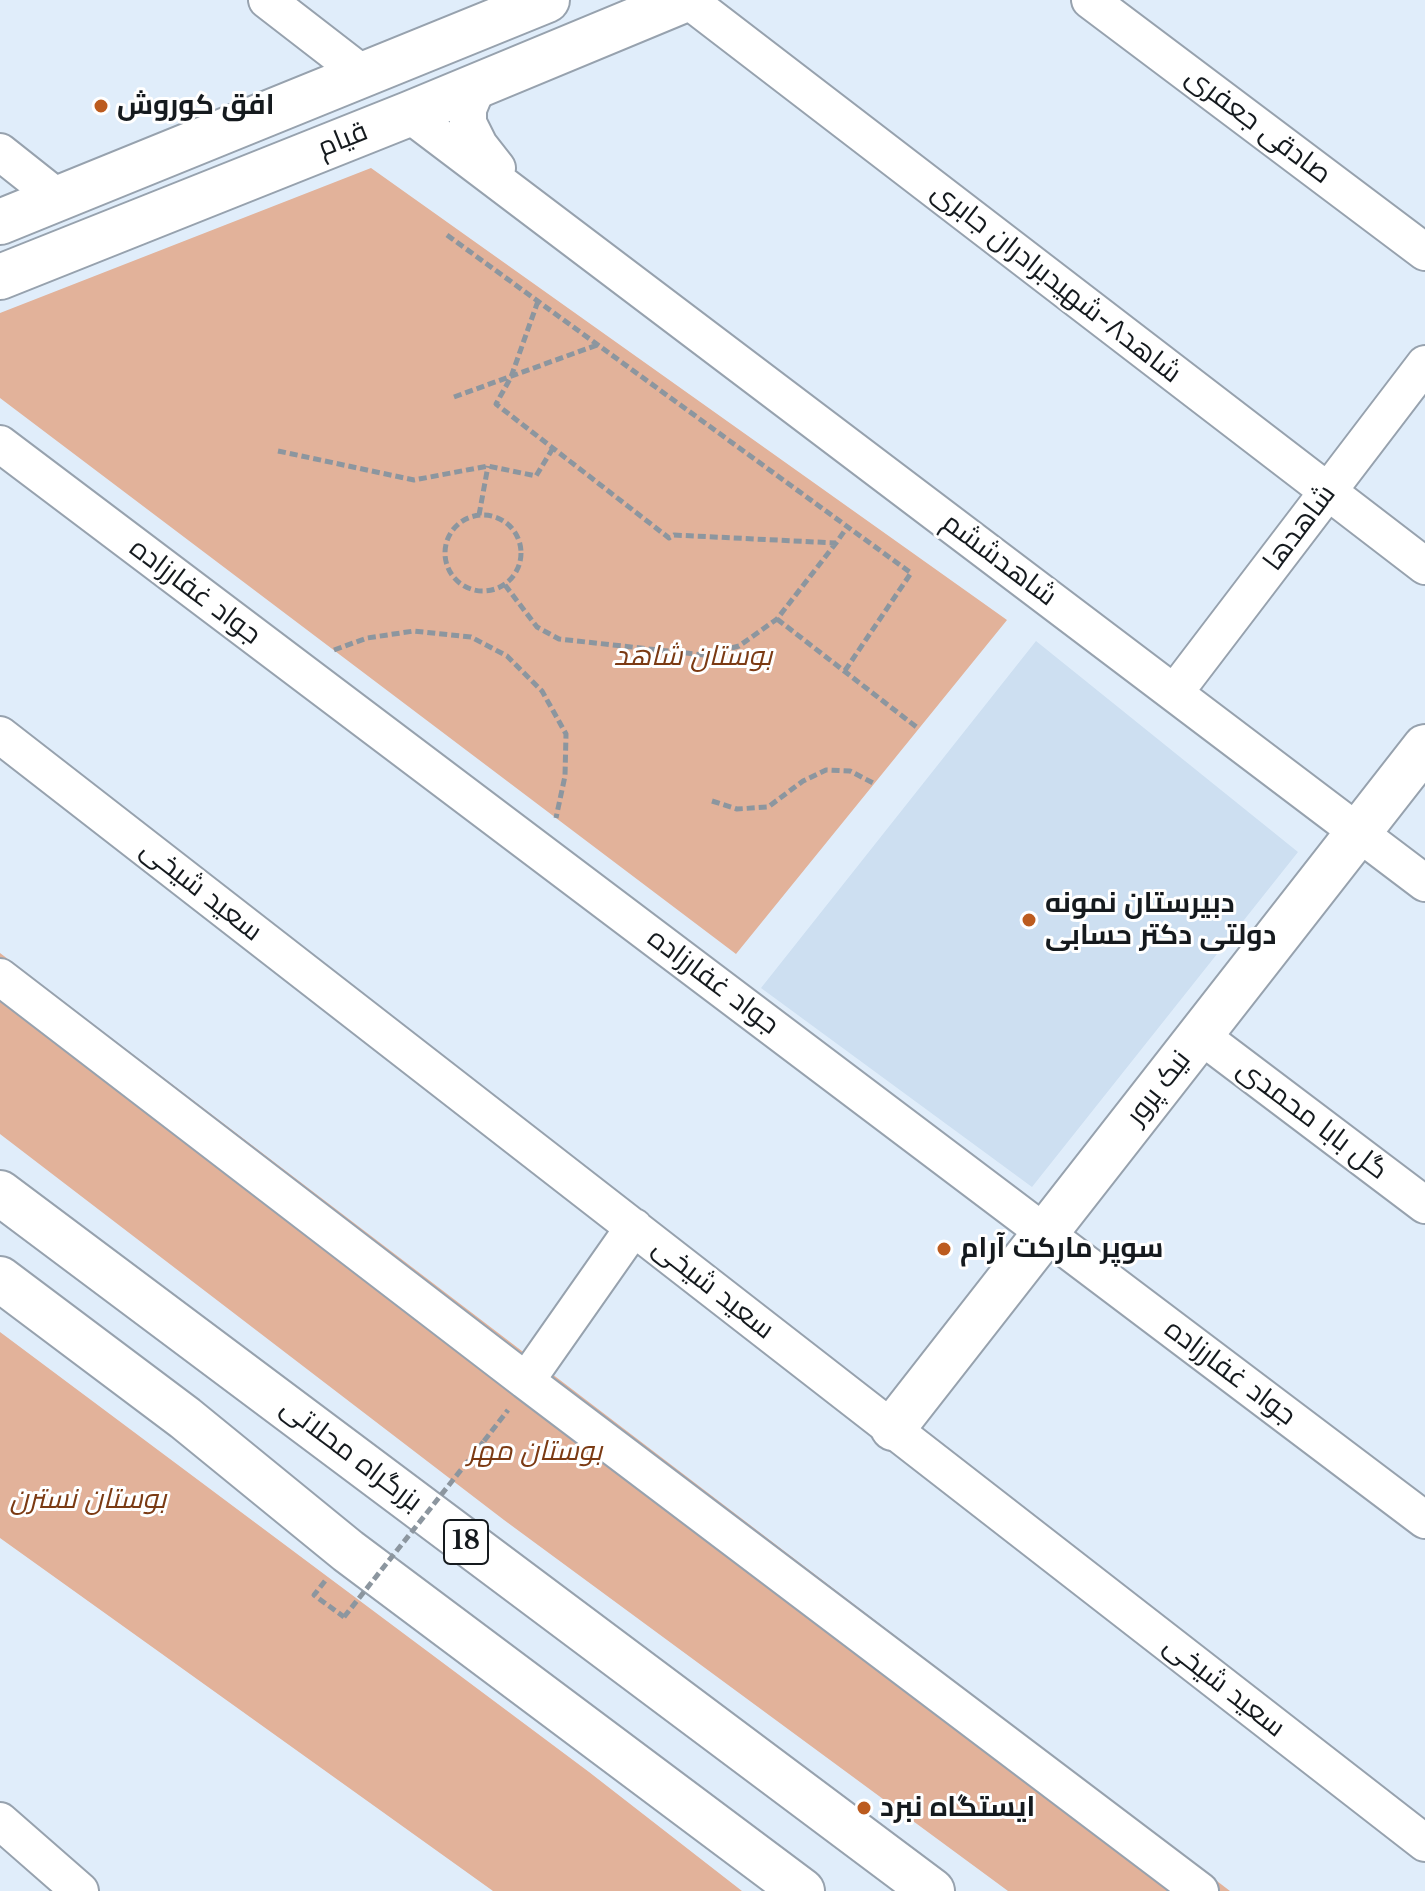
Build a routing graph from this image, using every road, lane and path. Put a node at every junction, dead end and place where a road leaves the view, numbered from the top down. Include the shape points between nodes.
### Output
1 (267, 0) edge
2 (547, 0) edge
3 (686, 0) edge
4 (1090, 0) edge
5 (364, 75) junction
6 (478, 85) junction
7 (409, 114) junction
8 (0, 152) edge
9 (58, 198) junction
10 (0, 222) edge
11 (447, 235) dead end
12 (572, 238) junction
13 (1425, 252) edge
14 (0, 277) edge
15 (538, 301) junction
16 (598, 345) junction
17 (1425, 364) edge
18 (511, 377) junction
19 (454, 397) dead end
20 (0, 444) edge
21 (553, 448) junction
22 (278, 451) dead end
23 (488, 466) junction
24 (1328, 492) junction
25 (479, 515) junction
26 (848, 526) junction
27 (836, 543) junction
28 (1425, 566) edge
29 (505, 585) junction
30 (777, 619) junction
31 (334, 650) dead end
32 (844, 672) junction
33 (1175, 692) junction
34 (919, 729) dead end
35 (0, 735) edge
36 (1425, 747) edge
37 (875, 784) dead end
38 (712, 801) dead end
39 (556, 818) dead end
40 (1359, 832) junction
41 (1425, 883) edge
42 (0, 977) edge
43 (1200, 1035) junction
44 (0, 1193) edge
45 (1425, 1205) edge
46 (43, 1225) junction
47 (634, 1227) junction
48 (1045, 1233) junction
49 (0, 1277) edge
50 (228, 1364) junction
51 (517, 1395) junction
52 (185, 1418) junction
53 (893, 1428) junction
54 (1425, 1520) edge
55 (314, 1595) dead end
56 (0, 1821) edge
57 (1425, 1843) edge
58 (80, 1891) edge
59 (802, 1891) edge
60 (932, 1891) edge
61 (1200, 1891) edge

1 - 5 street
2 - 5 main road, قیام
3 - 6 main road, قیام
3 - 24 street, شاهد۸-شهیدبرادران جابری
4 - 13 street, صادقی جعفری
5 - 7 main road
5 - 9 main road, قیام
6 - 7 main road, قیام
6 - 12 street, شاهدششم via 468,123 479,145 501,173
7 - 12 street, شاهدششم
7 - 14 main road, قیام
8 - 9 street
9 - 10 main road, قیام
11 - 15 path
12 - 33 street, شاهدششم
15 - 16 path
15 - 18 path
16 - 18 path
16 - 26 path
17 - 24 street, شاهدها
18 - 19 path
18 - 21 path via 496,404
20 - 48 street, جواد غفارزاده
21 - 23 path via 536,476
21 - 27 path via 669,538
22 - 23 path via 414,480
23 - 25 path
24 - 28 street, شاهد۸-شهیدبرادران جابری
24 - 33 street, شاهدها
25 - 29 path via 503,520 520,540 520,565
25 - 29 path via 467,518 449,535 445,560 457,581 468,588 493,590
26 - 27 path
26 - 32 path via 911,573
27 - 30 path
29 - 30 path via 537,627 559,639 626,648 704,655 739,646
30 - 32 path
31 - 39 path via 367,638 414,631 471,637 507,656 542,691 566,734
32 - 34 path
33 - 40 street, شاهدششم
35 - 47 street, سعید شیخی
36 - 40 main road, نیک پرور
37 - 38 path via 850,771 826,770 768,807 737,809
40 - 41 street, شاهدششم
40 - 43 main road, نیک پرور
42 - 51 street
43 - 45 street, گل بابا محمدی
43 - 48 main road, نیک پرور
44 - 46 main road, بزرگراه محلاتی / 18
46 - 49 main road via 53,1269 38,1283
46 - 50 main road, بزرگراه محلاتی / 18
47 - 51 street
47 - 53 street, سعید شیخی
48 - 53 main road, نیک پرور
48 - 54 street, جواد غفارزاده
49 - 52 main road
50 - 52 main road via 187,1363 174,1380
50 - 60 main road, بزرگراه محلاتی / 18
51 - 55 path, bridge via 344,1617
51 - 61 street
52 - 59 main road via 348,1551
53 - 57 street, سعید شیخی
56 - 58 street

